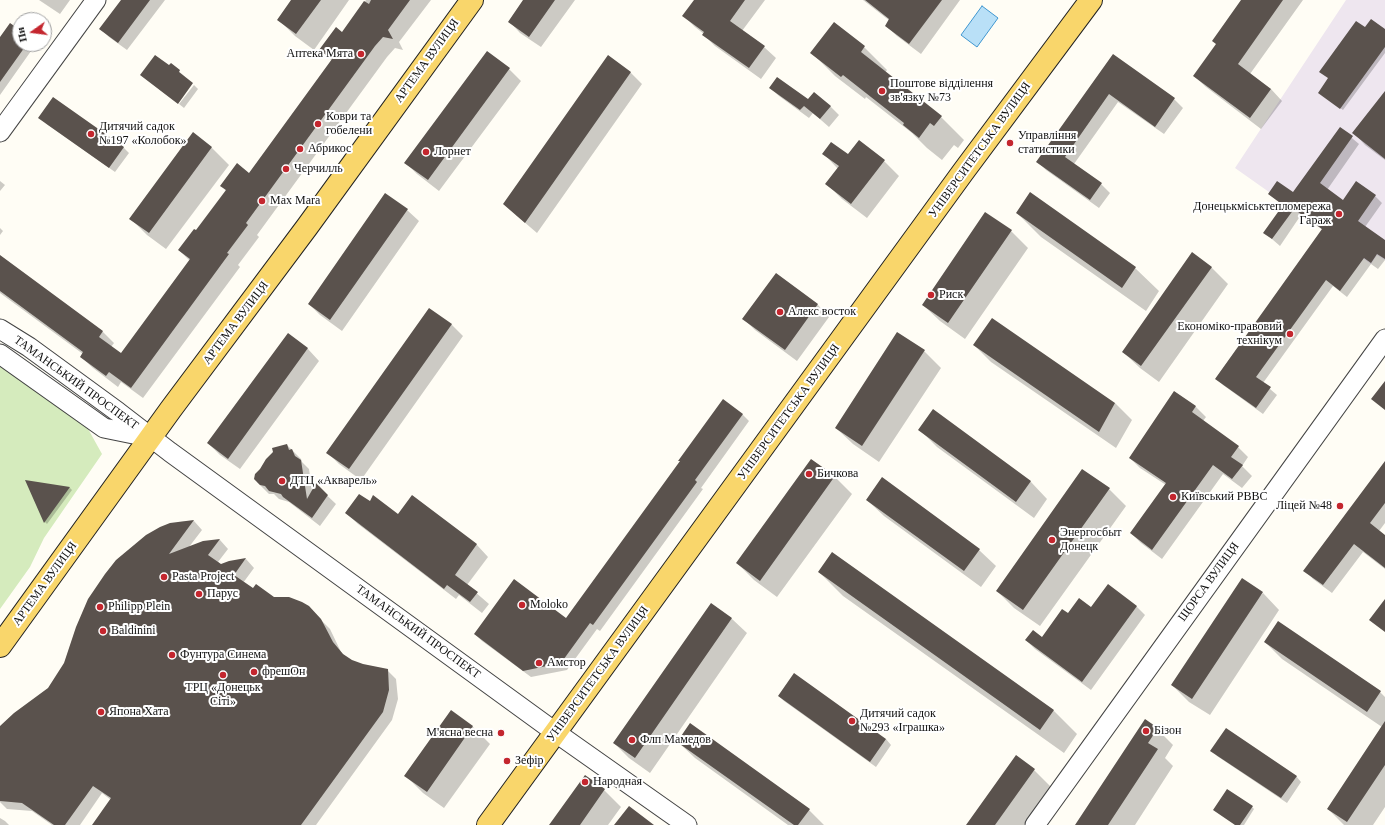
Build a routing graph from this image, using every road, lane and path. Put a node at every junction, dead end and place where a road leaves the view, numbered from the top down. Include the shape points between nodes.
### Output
1 (96, 0) edge
2 (472, 0) edge
3 (1091, 0) edge
4 (0, 132) edge
5 (0, 329) edge
6 (1385, 339) edge
7 (0, 354) edge
8 (151, 437) junction
9 (0, 646) edge
10 (555, 732) junction
11 (488, 825) edge
12 (687, 825) edge
13 (1035, 825) edge

1 - 4 street
2 - 8 main road, АРТЕМА ВУЛИЦЯ
3 - 10 main road, УНІВЕРСИТЕТСЬКА ВУЛИЦЯ
5 - 8 street, ТАМАНСЬКИЙ ПРОСПЕКТ via 30,347
6 - 13 street, ЩОРСА ВУЛИЦЯ
7 - 8 street, ТАМАНСЬКИЙ ПРОСПЕКТ via 104,428
8 - 9 main road, АРТЕМА ВУЛИЦЯ
8 - 10 street, ТАМАНСЬКИЙ ПРОСПЕКТ
10 - 11 main road, УНІВЕРСИТЕТСЬКА ВУЛИЦЯ
10 - 12 street, ТАМАНСЬКИЙ ПРОСПЕКТ

